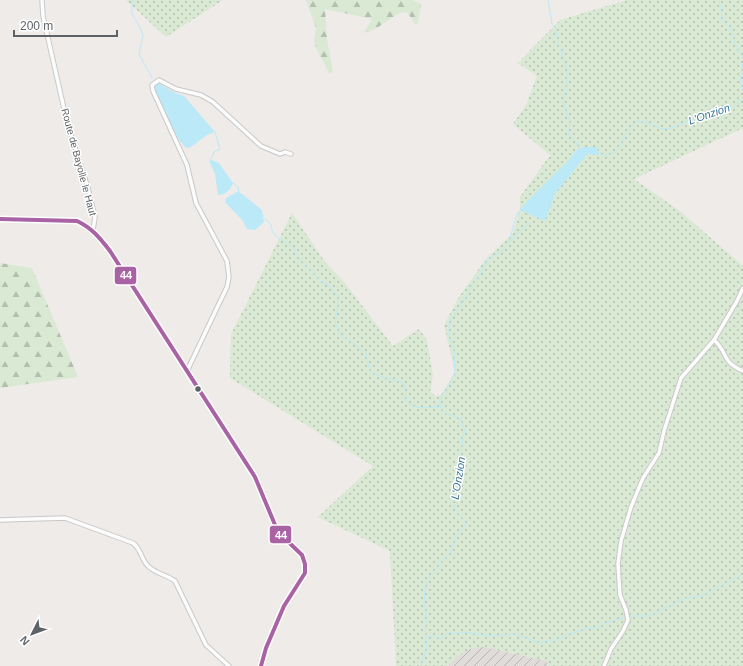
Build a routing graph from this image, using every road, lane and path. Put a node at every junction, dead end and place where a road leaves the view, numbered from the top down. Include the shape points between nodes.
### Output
1 (42, 0) edge
2 (291, 154) dead end
3 (0, 219) edge
4 (93, 230) junction
5 (743, 288) edge
6 (714, 340) junction
7 (187, 371) junction
8 (743, 371) edge
9 (0, 520) edge
10 (229, 666) edge
11 (261, 666) edge
12 (604, 666) edge

1 - 4 street, Route de Bayolle le Haut via 43,16 67,122 95,217
2 - 7 street via 280,154 261,146 213,102 201,95 176,89 158,80 152,84 187,165 196,203 227,261 229,276 216,312
3 - 4 main road via 77,222 88,225
4 - 7 main road via 110,251
5 - 6 street
6 - 8 street via 728,362
6 - 12 street via 681,378 659,453 643,478 626,520 618,564 620,595 628,620
7 - 11 main road via 254,477 278,532 302,555 305,564 305,573 284,606
9 - 10 street via 65,518 133,543 139,548 144,562 150,568 175,581 206,645

